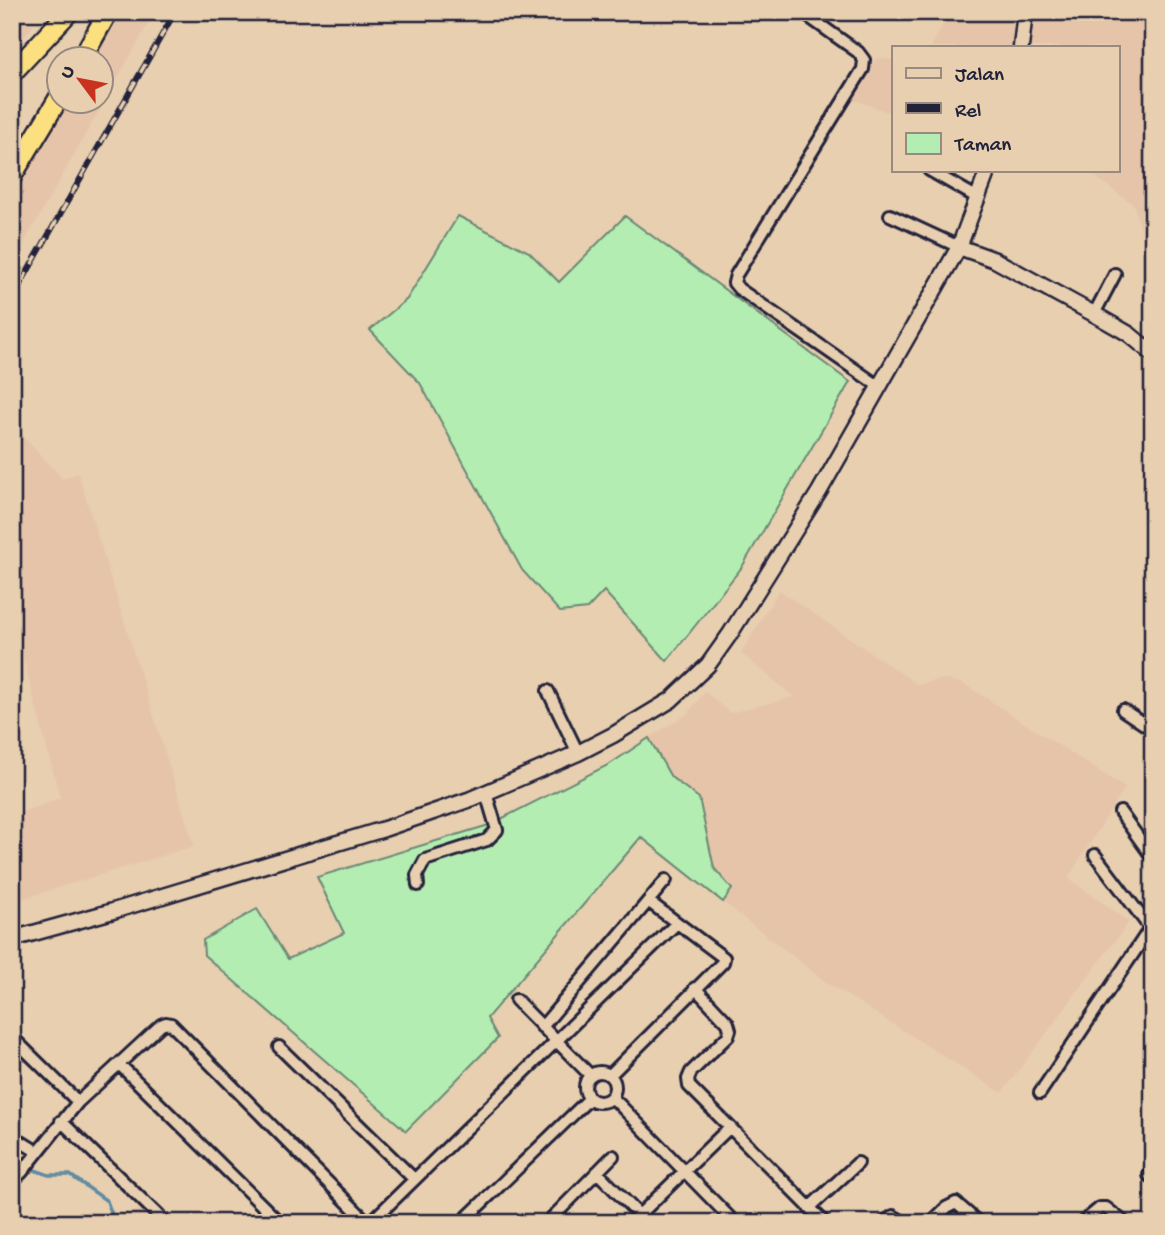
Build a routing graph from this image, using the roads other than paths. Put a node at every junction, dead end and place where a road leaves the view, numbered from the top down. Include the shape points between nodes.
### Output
1 (69, 12) edge
2 (108, 12) edge
3 (802, 12) edge
4 (1025, 12) edge
5 (89, 46) edge
6 (1021, 46) edge
7 (12, 73) edge
8 (48, 116) edge
9 (932, 172) edge
10 (987, 172) edge
11 (12, 176) edge
12 (978, 198) junction
13 (890, 215) dead end
14 (959, 247) junction
15 (1115, 274) dead end
16 (1094, 314) junction
17 (1153, 354) edge
18 (880, 387) junction
19 (548, 691) dead end
20 (1123, 710) dead end
21 (1153, 730) edge
22 (578, 753) junction
23 (486, 793) junction
24 (1120, 812) dead end
25 (1095, 855) dead end
26 (1153, 858) edge
27 (666, 880) dead end
28 (418, 885) dead end
29 (648, 901) junction
30 (676, 925) junction
31 (1151, 925) edge
32 (12, 939) edge
33 (695, 988) junction
34 (516, 1000) dead end
35 (542, 1027) junction
36 (12, 1037) edge
37 (556, 1042) junction
38 (279, 1047) dead end
39 (119, 1064) junction
40 (610, 1075) junction
41 (590, 1076) junction
42 (1040, 1093) dead end
43 (612, 1097) junction
44 (589, 1099) junction
45 (78, 1102) junction
46 (61, 1121) junction
47 (729, 1128) junction
48 (12, 1136) edge
49 (36, 1151) junction
50 (614, 1156) dead end
51 (858, 1163) dead end
52 (1153, 1170) edge
53 (597, 1172) junction
54 (685, 1172) junction
55 (1153, 1178) edge
56 (414, 1179) junction
57 (12, 1181) edge
58 (809, 1208) junction
59 (639, 1220) edge
60 (166, 1223) edge
61 (280, 1223) edge
62 (369, 1223) edge
63 (461, 1223) edge
64 (547, 1223) edge
65 (736, 1223) edge
66 (825, 1223) edge
67 (883, 1223) edge
68 (905, 1223) edge
69 (931, 1223) edge
70 (979, 1223) edge
71 (1082, 1223) edge
72 (1125, 1223) edge

1 - 7 highway
2 - 5 highway
3 - 18 street via 858,52 863,69 734,284
4 - 6 street
8 - 11 highway
9 - 12 street
10 - 12 street
12 - 14 street
13 - 14 street
14 - 16 street via 995,260
14 - 18 street
15 - 16 street
16 - 17 street
18 - 22 street via 708,665 662,706
19 - 22 street
20 - 21 street
22 - 23 street
23 - 28 street via 498,830 487,840 425,860 417,874
23 - 32 street via 384,829
24 - 26 street
25 - 31 street
27 - 29 street
29 - 30 street
29 - 35 street
30 - 33 street via 724,958
30 - 37 street
31 - 42 street
33 - 40 street
33 - 47 street via 729,1023 730,1030 691,1072 689,1086
34 - 35 street
35 - 37 street
36 - 45 street
37 - 41 street
37 - 56 street
38 - 56 street
39 - 45 street
39 - 61 street
39 - 62 street via 161,1025 170,1024
40 - 41 street via 600,1071
40 - 43 street via 616,1090
41 - 44 street via 585,1083
43 - 44 street via 606,1102
43 - 54 street
44 - 63 street
45 - 46 street
46 - 49 street
46 - 60 street
47 - 54 street
47 - 58 street
48 - 49 street
49 - 57 street
50 - 53 street
51 - 58 street
52 - 55 street via 1149,1175
53 - 59 street
53 - 64 street
54 - 59 street
54 - 65 street
56 - 62 street
58 - 66 street
67 - 68 street via 893,1216
69 - 70 street via 956,1203
71 - 72 street via 1100,1208

